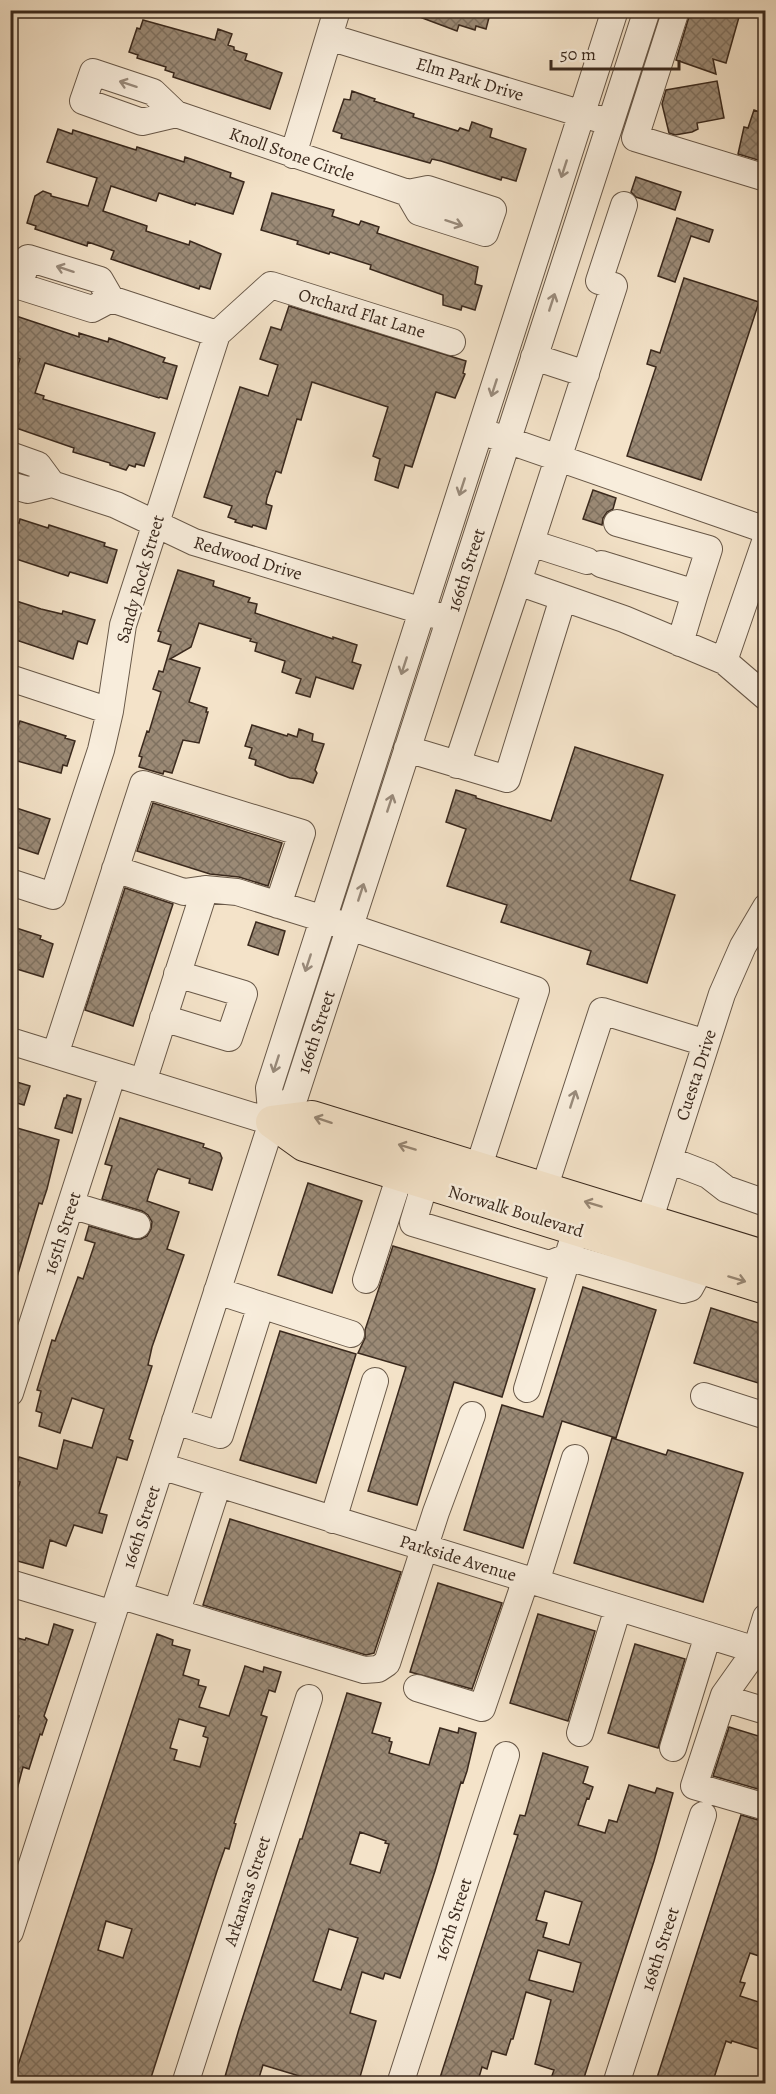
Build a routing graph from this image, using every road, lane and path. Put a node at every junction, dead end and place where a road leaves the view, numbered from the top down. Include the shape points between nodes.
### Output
1 (337, 10) edge
2 (615, 10) edge
3 (646, 10) edge
4 (676, 10) edge
5 (329, 37) junction
6 (176, 114) dead end
7 (582, 114) junction
8 (611, 122) junction
9 (293, 155) junction
10 (765, 178) edge
11 (408, 193) dead end
12 (624, 205) dead end
13 (271, 285) joint
14 (111, 299) dead end
15 (217, 334) junction
16 (452, 342) dead end
17 (534, 357) junction
18 (586, 374) junction
19 (480, 431) junction
20 (508, 440) junction
21 (10, 455) edge
22 (558, 459) junction
23 (52, 484) junction
24 (10, 485) edge
25 (617, 523) dead end
26 (156, 524) junction
27 (765, 530) edge
28 (765, 539) edge
29 (531, 543) junction
30 (518, 582) junction
31 (696, 593) junction
32 (563, 598) junction
33 (422, 611) junction
34 (450, 619) junction
35 (680, 643) junction
36 (724, 661) junction
37 (10, 678) edge
38 (765, 697) edge
39 (110, 711) junction
40 (407, 749) junction
41 (457, 765) junction
42 (115, 869) junction
43 (10, 882) edge
44 (205, 889) junction
45 (279, 905) junction
46 (765, 907) edge
47 (323, 918) junction
48 (350, 927) junction
49 (758, 937) edge
50 (177, 974) junction
51 (163, 1018) junction
52 (10, 1041) edge
53 (706, 1043) junction
54 (55, 1055) junction
55 (113, 1073) junction
56 (142, 1082) junction
57 (272, 1122) junction
58 (669, 1160) junction
59 (478, 1169) junction
60 (412, 1179) junction
61 (544, 1189) junction
62 (765, 1203) edge
63 (71, 1205) junction
64 (137, 1225) dead end
65 (645, 1235) junction
66 (572, 1243) junction
67 (765, 1257) edge
68 (701, 1268) junction
69 (366, 1280) dead end
70 (765, 1288) edge
71 (217, 1291) junction
72 (261, 1305) junction
73 (351, 1334) dead end
74 (375, 1381) dead end
75 (527, 1389) dead end
76 (10, 1392) edge
77 (704, 1396) dead end
78 (472, 1415) dead end
79 (765, 1416) edge
80 (175, 1421) junction
81 (574, 1458) dead end
82 (161, 1466) junction
83 (218, 1484) junction
84 (333, 1520) junction
85 (424, 1548) junction
86 (531, 1581) junction
87 (10, 1583) edge
88 (116, 1604) junction
89 (618, 1608) junction
90 (177, 1611) junction
91 (765, 1617) edge
92 (708, 1635) junction
93 (760, 1655) edge
94 (417, 1689) dead end
95 (309, 1698) dead end
96 (723, 1698) junction
97 (765, 1712) edge
98 (580, 1733) dead end
99 (673, 1748) dead end
100 (506, 1755) dead end
101 (765, 1807) edge
102 (703, 1815) dead end
103 (10, 1932) edge
104 (185, 2084) edge
105 (400, 2084) edge
106 (616, 2084) edge

1 - 5 street
2 - 7 street, 166th Street
3 - 8 street, 166th Street
4 - 10 street via 635,138
5 - 7 street, Elm Park Drive
5 - 9 street
6 - 9 street, Knoll Stone Circle
7 - 8 street, Elm Park Drive
7 -> 19 street, 166th Street
17 -> 8 street, 166th Street
9 - 11 street, Knoll Stone Circle
12 - 18 street via 599,281 614,285
13 - 15 street, Sandy Rock Street
13 - 16 street, Orchard Flat Lane
14 - 15 street
15 - 26 street, Sandy Rock Street
17 - 18 street
17 - 20 street, 166th Street
18 - 22 street
19 - 20 street
19 -> 33 street, 166th Street
20 - 22 street
20 - 34 street, 166th Street
21 - 23 street, Redwood Drive via 38,465
22 - 27 street
22 - 29 street
23 - 24 street, Redwood Drive via 28,490
23 - 26 street, Redwood Drive via 116,505
25 - 31 street via 709,549
26 - 33 street, Redwood Drive via 194,542
26 - 39 street, Sandy Rock Street via 123,625
28 - 36 street
29 - 30 street
29 - 31 street
30 - 32 street
30 - 41 street
31 - 35 street
32 - 35 street
32 - 41 street via 507,780
33 - 34 street, Redwood Drive
33 -> 47 street, 166th Street
34 - 40 street, 166th Street
35 - 36 street
36 - 38 street
37 - 39 street
39 - 43 street, Sandy Rock Street via 53,896
40 - 41 street
48 -> 40 street, 166th Street
42 - 44 street via 184,892
42 - 45 street via 142,783 302,833
42 - 54 street
44 - 45 street via 237,892
44 - 50 street
45 - 47 street
46 - 49 street, Cuesta Drive
47 - 48 street
47 -> 57 street, 166th Street via 268,1088
48 - 57 street, 166th Street via 295,1095
48 - 59 street via 539,991
49 - 53 street, Cuesta Drive via 722,994
50 - 51 street
50 - 51 street via 244,994 229,1038
51 - 56 street
52 - 54 street, Norwalk Boulevard
53 - 58 street, Cuesta Drive
61 -> 53 street via 596,1009
54 - 55 street, Norwalk Boulevard
55 - 56 street, Norwalk Boulevard
55 - 63 street, 165th Street
56 - 57 street, Norwalk Boulevard
59 -> 57 main road, Norwalk Boulevard via 312,1117
57 - 60 main road, Norwalk Boulevard via 304,1145
57 - 71 street, 166th Street
58 - 62 street via 708,1175 726,1189
58 - 65 street, Cuesta Drive
59 - 61 main road, Norwalk Boulevard
60 - 66 main road, Norwalk Boulevard
60 - 66 street via 413,1222 549,1264
60 - 69 street
65 -> 61 main road, Norwalk Boulevard
63 - 64 street
63 - 76 street, 165th Street
65 - 66 main road, Norwalk Boulevard
65 - 67 main road, Norwalk Boulevard
65 - 68 main road, Norwalk Boulevard
66 - 68 street via 683,1290 690,1288
66 - 75 street
68 -> 70 main road, Norwalk Boulevard
71 - 72 street
71 - 80 street, 166th Street
72 - 73 street
72 - 80 street via 220,1435
74 - 84 street
77 - 79 street
78 - 85 street
80 - 82 street, 166th Street
81 - 86 street
82 - 83 street, Parkside Avenue
82 - 88 street, 166th Street
83 - 84 street, Parkside Avenue
83 - 90 street
84 - 85 street, Parkside Avenue
85 - 86 street, Parkside Avenue
85 - 90 street via 387,1663 378,1669 364,1670
86 - 89 street, Parkside Avenue
86 - 94 street via 482,1708
87 - 88 street
88 - 90 street
88 - 103 street, 166th Street
89 - 92 street, Parkside Avenue
89 - 98 street
91 - 93 street
92 - 93 street, Parkside Avenue
92 - 99 street
93 - 96 street
95 - 104 street, Arkansas Street
96 - 97 street
96 - 101 street via 694,1785
100 - 105 street, 167th Street
102 - 106 street, 168th Street

